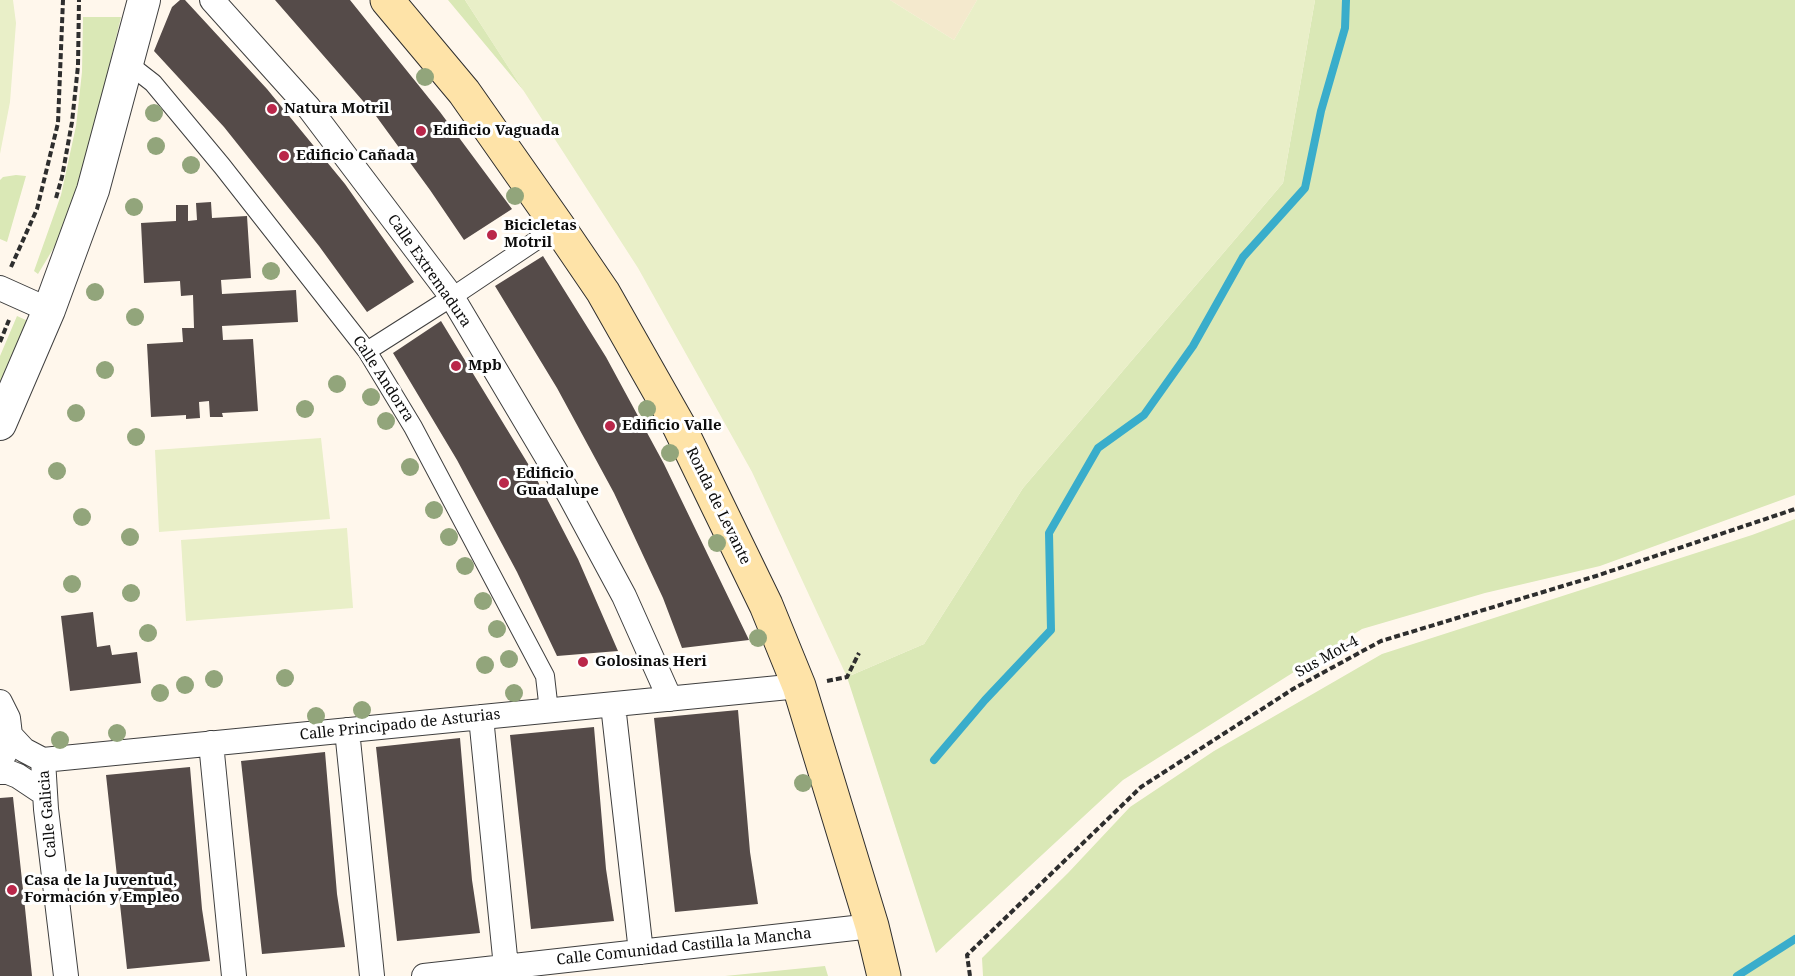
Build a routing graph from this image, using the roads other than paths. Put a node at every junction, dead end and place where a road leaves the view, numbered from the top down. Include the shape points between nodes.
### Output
1 (144, 0) edge
2 (212, 0) edge
3 (387, 0) edge
4 (126, 62) junction
5 (558, 226) junction
6 (5, 279) edge
7 (452, 297) junction
8 (49, 310) junction
9 (367, 351) junction
10 (0, 424) edge
11 (799, 687) junction
12 (670, 699) junction
13 (0, 702) edge
14 (613, 705) junction
15 (549, 711) junction
16 (481, 717) junction
17 (347, 730) junction
18 (10, 735) junction
19 (211, 743) junction
20 (0, 760) edge
21 (43, 760) junction
22 (0, 772) edge
23 (45, 794) junction
24 (872, 926) junction
25 (641, 952) junction
26 (506, 967) junction
27 (66, 976) edge
28 (234, 976) edge
29 (372, 976) edge
30 (424, 976) edge
31 (884, 976) edge

1 - 4 street
2 - 7 street, Calle Extremadura via 309,108
3 - 5 main road, Ronda de Levante via 464,92
4 - 8 street via 93,190
4 - 9 street, Calle Andorra via 160,91
5 - 7 street
5 - 11 main road, Ronda de Levante via 603,292 679,426 766,605
6 - 8 street
7 - 9 street
7 - 12 street, Calle Extremadura via 569,494 624,596
8 - 10 street
9 - 15 street, Calle Andorra via 413,427 545,676
11 - 12 street, Calle Principado de Asturias
11 - 24 main road, Ronda de Levante
12 - 14 street, Calle Principado de Asturias
13 - 18 street via 8,718
14 - 15 street, Calle Principado de Asturias
14 - 25 street
15 - 16 street, Calle Principado de Asturias
16 - 17 street, Calle Principado de Asturias
16 - 26 street
17 - 19 street, Calle Principado de Asturias
17 - 29 street
18 - 20 street
18 - 21 street via 24,750
19 - 21 street, Calle Principado de Asturias
19 - 28 street
21 - 23 street, Calle Galicia
22 - 23 street via 18,776
23 - 27 street, Calle Galicia
24 - 25 street, Calle Comunidad Castilla la Mancha
24 - 31 main road, Ronda de Levante
25 - 26 street, Calle Comunidad Castilla la Mancha
26 - 30 street, Calle Comunidad Castilla la Mancha

